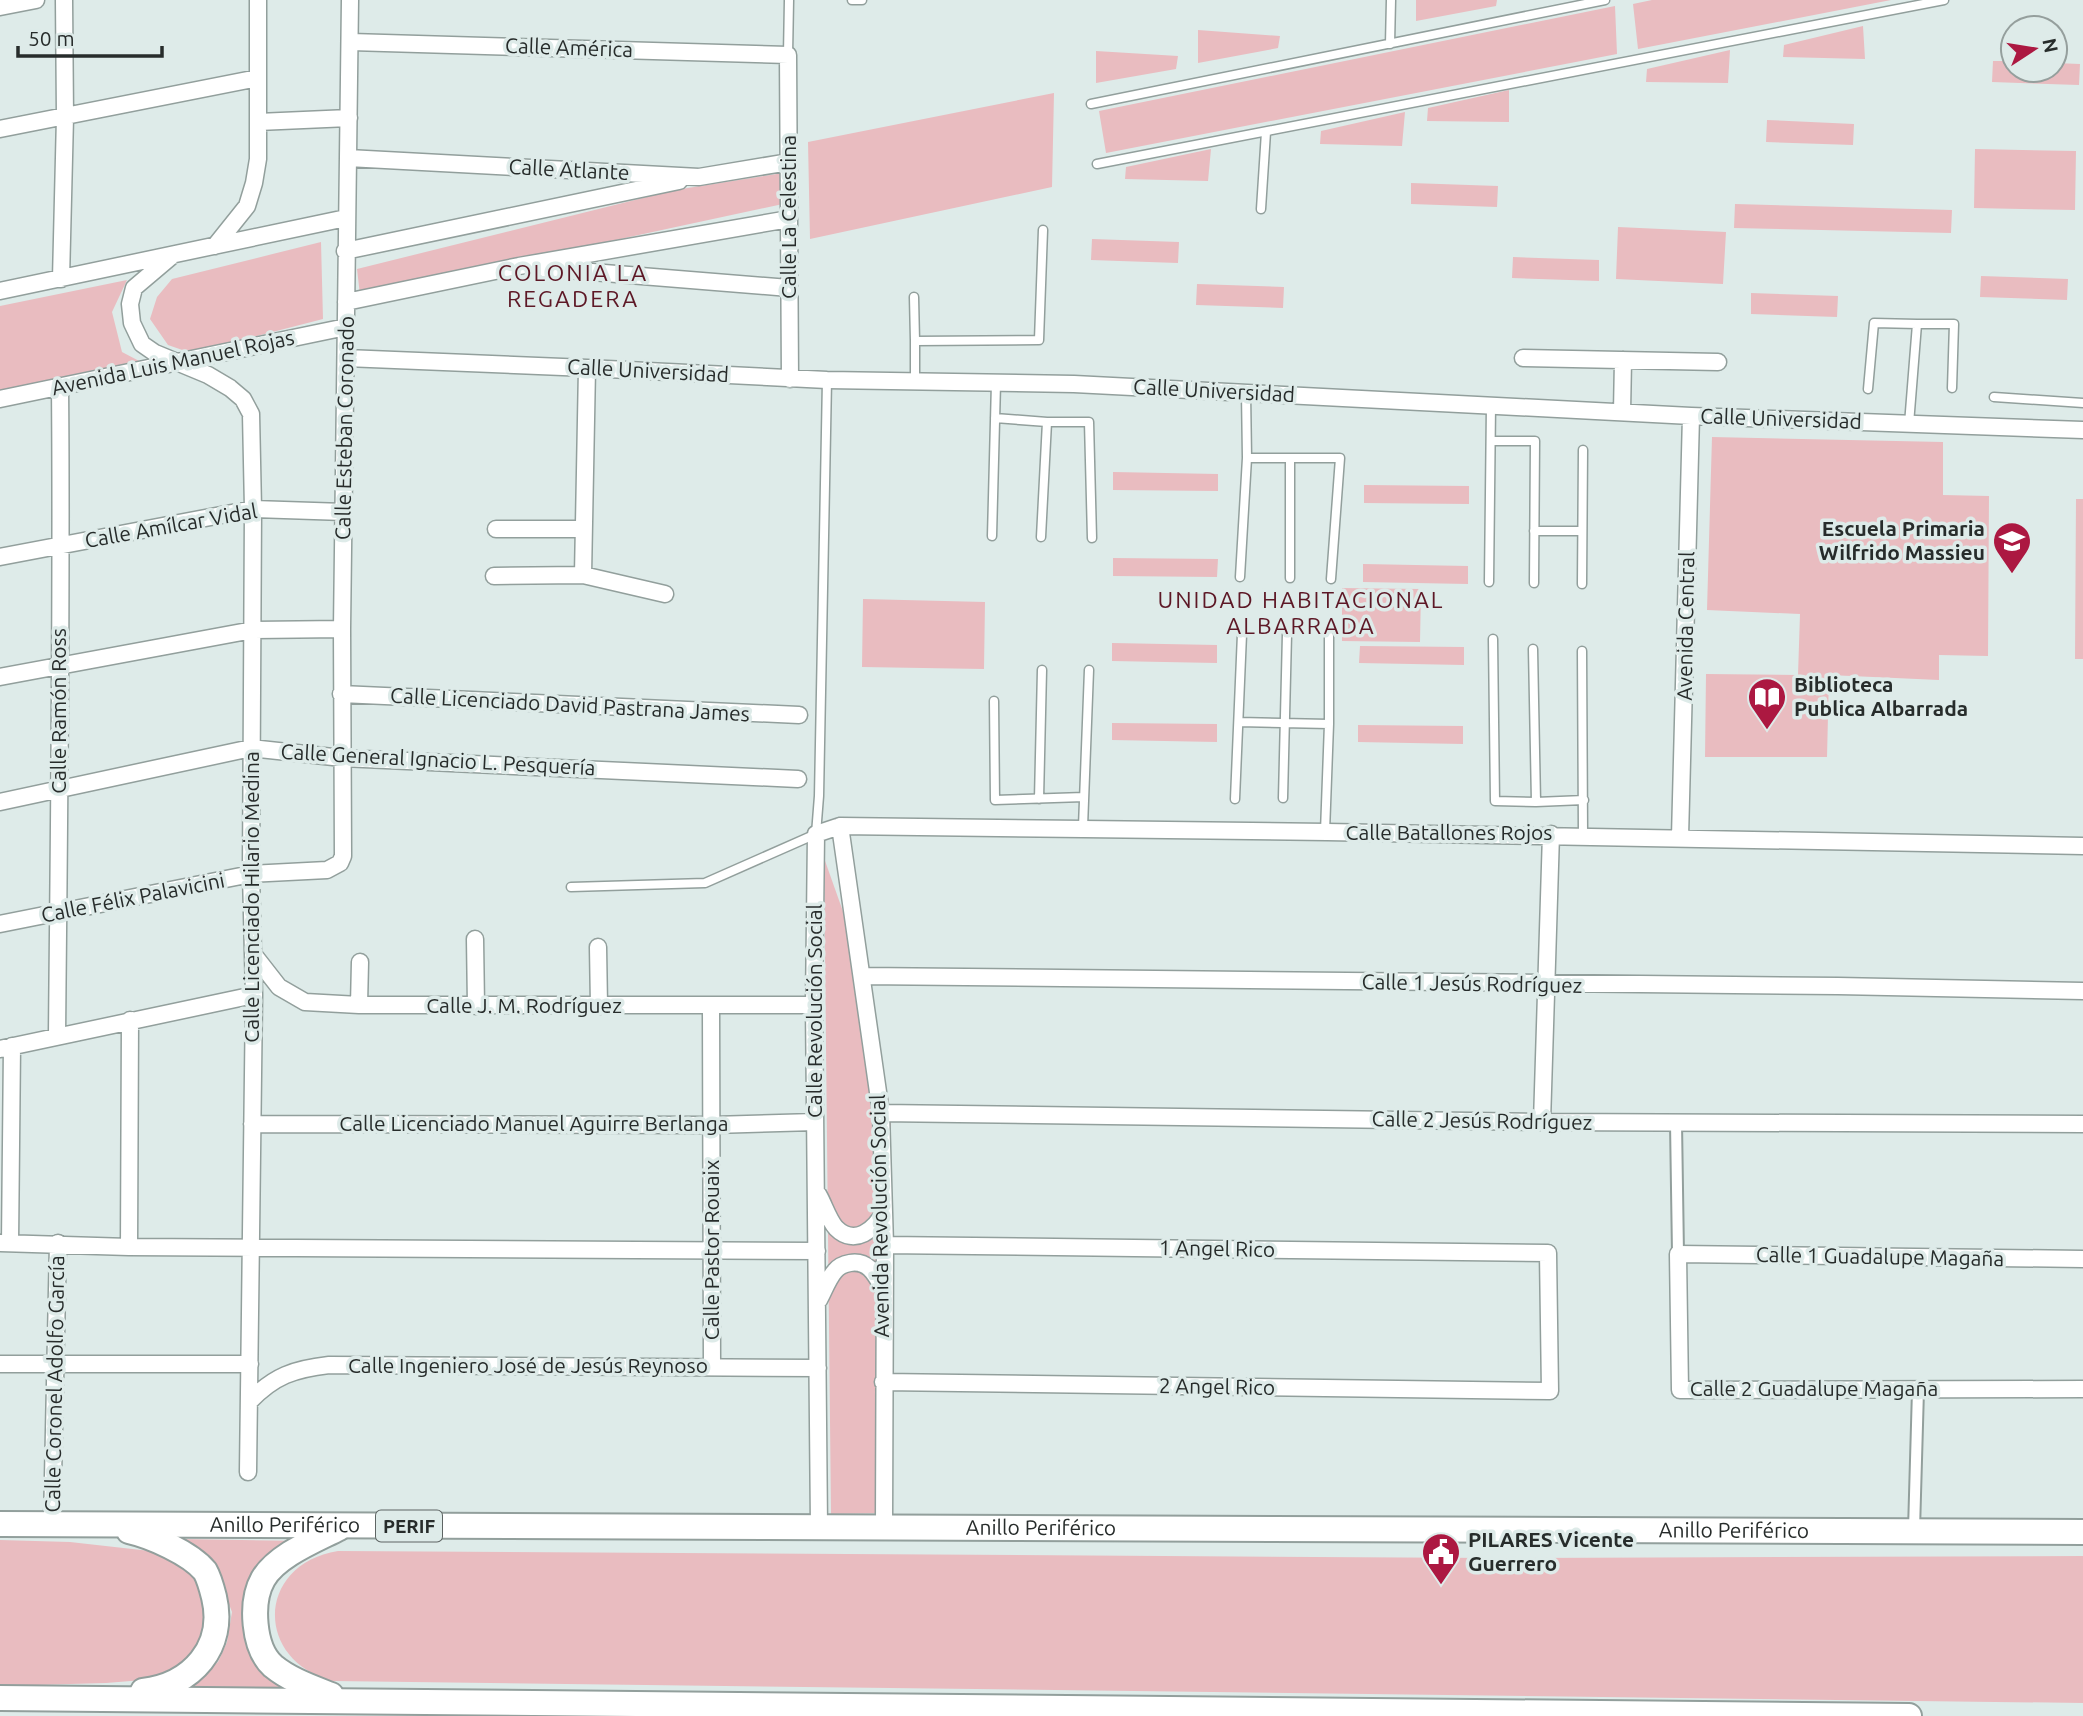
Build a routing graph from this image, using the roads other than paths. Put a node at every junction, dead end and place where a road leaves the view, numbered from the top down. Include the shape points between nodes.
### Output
1 (36, 0) edge
2 (64, 0) edge
3 (258, 0) edge
4 (350, 0) edge
5 (789, 0) edge
6 (852, 0) edge
7 (1391, 0) edge
8 (1605, 0) edge
9 (1944, 0) edge
10 (862, 1) edge
11 (0, 7) edge
12 (351, 42) junction
13 (1390, 44) junction
14 (788, 55) junction
15 (258, 78) junction
16 (1091, 104) dead end
17 (65, 117) junction
18 (349, 118) junction
19 (258, 122) junction
20 (0, 129) edge
21 (1266, 132) junction
22 (348, 158) junction
23 (789, 162) junction
24 (1097, 164) dead end
25 (699, 177) junction
26 (1261, 209) dead end
27 (346, 218) junction
28 (789, 219) junction
29 (1043, 230) dead end
30 (215, 246) junction
31 (345, 251) junction
32 (173, 255) junction
33 (519, 267) junction
34 (61, 279) junction
35 (789, 288) junction
36 (0, 291) edge
37 (914, 297) dead end
38 (346, 302) junction
39 (1917, 324) junction
40 (346, 327) junction
41 (915, 341) junction
42 (346, 358) junction
43 (1523, 358) dead end
44 (1623, 360) junction
45 (178, 362) junction
46 (1718, 362) dead end
47 (587, 368) junction
48 (790, 379) junction
49 (827, 380) junction
50 (915, 382) junction
51 (996, 383) junction
52 (60, 386) junction
53 (1952, 388) dead end
54 (1868, 389) dead end
55 (1246, 393) junction
56 (1994, 397) dead end
57 (0, 399) edge
58 (2083, 403) edge
59 (1491, 405) junction
60 (1622, 412) junction
61 (1691, 416) junction
62 (995, 418) junction
63 (1047, 422) junction
64 (1909, 424) junction
65 (2083, 430) edge
66 (1491, 441) junction
67 (1583, 450) dead end
68 (1247, 458) junction
69 (1290, 458) junction
70 (253, 509) junction
71 (344, 512) junction
72 (496, 529) dead end
73 (583, 529) junction
74 (1534, 531) junction
75 (1582, 531) junction
76 (992, 536) dead end
77 (1041, 537) dead end
78 (1092, 538) dead end
79 (62, 545) junction
80 (0, 557) edge
81 (583, 575) junction
82 (494, 576) dead end
83 (1240, 577) dead end
84 (1290, 578) dead end
85 (1331, 579) dead end
86 (1489, 582) dead end
87 (1534, 583) dead end
88 (1582, 584) dead end
89 (666, 594) dead end
90 (342, 629) junction
91 (253, 630) junction
92 (1242, 634) dead end
93 (1287, 635) dead end
94 (1329, 636) dead end
95 (1493, 639) dead end
96 (1533, 649) dead end
97 (1582, 651) dead end
98 (59, 666) junction
99 (1042, 670) dead end
100 (1089, 670) dead end
101 (0, 677) edge
102 (341, 694) junction
103 (994, 701) dead end
104 (799, 715) dead end
105 (1239, 722) junction
106 (1284, 723) junction
107 (1329, 724) junction
108 (251, 748) junction
109 (342, 758) junction
110 (798, 779) dead end
111 (59, 790) junction
112 (1084, 797) junction
113 (1283, 798) dead end
114 (1039, 799) junction
115 (1235, 799) dead end
116 (1584, 800) junction
117 (0, 802) edge
118 (1536, 802) junction
119 (840, 826) junction
120 (1083, 827) junction
121 (1325, 832) junction
122 (816, 834) junction
123 (1551, 834) junction
124 (1583, 834) junction
125 (1681, 837) junction
126 (2083, 846) edge
127 (343, 856) joint
128 (251, 874) junction
129 (571, 887) dead end
130 (58, 912) junction
131 (0, 923) edge
132 (475, 939) dead end
133 (598, 947) dead end
134 (254, 955) junction
135 (360, 962) dead end
136 (862, 976) junction
137 (1548, 985) junction
138 (2083, 991) edge
139 (254, 995) junction
140 (359, 1005) junction
141 (814, 1005) junction
142 (476, 1006) junction
143 (599, 1006) junction
144 (711, 1007) junction
145 (130, 1020) junction
146 (57, 1036) junction
147 (6, 1048) edge
148 (881, 1113) junction
149 (815, 1122) junction
150 (1542, 1122) junction
151 (1676, 1123) junction
152 (252, 1124) junction
153 (2083, 1124) edge
154 (713, 1125) junction
155 (816, 1188) junction
156 (884, 1212) junction
157 (5, 1243) edge
158 (58, 1243) junction
159 (885, 1245) junction
160 (129, 1247) junction
161 (251, 1247) junction
162 (712, 1251) junction
163 (817, 1251) junction
164 (1678, 1254) junction
165 (2083, 1259) edge
166 (884, 1290) junction
167 (817, 1303) junction
168 (0, 1364) edge
169 (55, 1364) junction
170 (250, 1364) junction
171 (712, 1367) junction
172 (818, 1368) junction
173 (883, 1382) junction
174 (2083, 1389) edge
175 (1918, 1390) junction
176 (1550, 1391) joint
177 (250, 1401) junction
178 (248, 1472) dead end
179 (0, 1524) edge
180 (52, 1524) junction
181 (98, 1524) junction
182 (343, 1526) junction
183 (884, 1526) junction
184 (819, 1527) junction
185 (1914, 1531) junction
186 (2083, 1532) edge
187 (0, 1698) edge
188 (83, 1699) junction
189 (348, 1701) junction
190 (672, 1710) edge
191 (1909, 1716) edge

1 - 11 street
2 - 17 street
3 - 15 street
4 - 12 street, Calle Esteban Coronado
5 - 14 lane
6 - 10 lane
7 - 13 lane
8 - 13 lane
9 - 21 lane
12 - 14 street, Calle América
12 - 18 street, Calle Esteban Coronado
13 - 16 lane
14 - 23 street, Calle La Celestina
15 - 17 street
15 - 19 street
17 - 20 street
17 - 34 street
18 - 19 street
18 - 22 street, Calle Esteban Coronado
19 - 30 street via 258,159 247,206
21 - 24 lane
21 - 26 lane
22 - 25 street, Calle Atlante
22 - 27 street, Calle Esteban Coronado
23 - 25 street, Calle Atlante
23 - 28 street, Calle La Celestina
25 - 31 street
27 - 30 street
27 - 31 street, Calle Esteban Coronado
28 - 33 street
28 - 35 street, Calle La Celestina
29 - 41 lane via 1039,340
30 - 32 street
31 - 38 street, Calle Esteban Coronado
32 - 34 street
32 - 45 street, Calle Licenciado Hilario Medina via 134,288 130,304 132,323 142,344
33 - 35 street
33 - 38 street
34 - 36 street
35 - 48 street, Calle La Celestina
37 - 41 lane
38 - 40 street, Calle Esteban Coronado
39 - 53 lane via 1954,324
39 - 54 lane via 1874,323
39 - 64 lane
40 - 42 street, Calle Esteban Coronado
40 - 45 street, Avenida Luis Manuel Rojas
41 - 50 lane
42 - 47 street, Calle Universidad
42 - 71 street, Calle Esteban Coronado
43 - 44 street
44 - 46 street
44 - 60 street
45 - 52 street, Avenida Luis Manuel Rojas
45 - 70 street, Calle Licenciado Hilario Medina via 230,387 247,406 251,414
47 - 48 street, Calle Universidad
47 - 73 street
48 - 49 street, Calle Universidad
49 - 50 street, Calle Universidad
49 - 122 lane
50 - 51 street, Calle Universidad
51 - 55 street, Calle Universidad
51 - 62 lane
52 - 57 street, Avenida Luis Manuel Rojas
52 - 79 street, Calle Ramón Ross
55 - 59 street, Calle Universidad
55 - 68 lane
56 - 58 lane
59 - 60 street, Calle Universidad
59 - 66 lane
60 - 61 street, Calle Universidad
61 - 64 street, Calle Universidad
61 - 125 street, Avenida Central
62 - 63 lane
62 - 76 lane
63 - 77 lane
63 - 78 lane via 1089,422
64 - 65 street, Calle Universidad
66 - 74 lane via 1535,441
66 - 86 lane
67 - 75 lane
68 - 69 lane
68 - 83 lane
69 - 84 lane
69 - 85 lane via 1340,458
70 - 71 street, Calle Amílcar Vidal
70 - 79 street, Calle Amílcar Vidal
70 - 91 street, Calle Licenciado Hilario Medina
71 - 90 street, Calle Esteban Coronado
72 - 73 street
73 - 81 street
74 - 75 lane
74 - 87 lane
75 - 88 lane
79 - 80 street, Calle Amílcar Vidal
79 - 98 street, Calle Ramón Ross
81 - 82 street
81 - 89 street
90 - 91 street
90 - 102 street, Calle Esteban Coronado
91 - 98 street
91 - 108 street, Calle Licenciado Hilario Medina
92 - 105 lane
93 - 106 lane
94 - 107 lane
95 - 118 lane via 1495,801
96 - 118 lane
97 - 116 lane
98 - 101 street
98 - 111 street, Calle Ramón Ross
99 - 114 lane
100 - 112 lane
102 - 104 street, Calle Licenciado David Pastrana James
102 - 109 street, Calle Esteban Coronado
103 - 114 lane via 995,800
105 - 106 lane
105 - 115 lane
106 - 107 lane
106 - 113 lane
107 - 121 lane
108 - 109 street, Calle General Ignacio L. Pesquería
108 - 111 street, Calle General Ignacio L. Pesquería
108 - 128 street, Calle Licenciado Hilario Medina
109 - 110 street, Calle General Ignacio L. Pesquería
109 - 127 street, Calle Esteban Coronado
111 - 117 street, Calle General Ignacio L. Pesquería
111 - 130 street, Calle Ramón Ross
112 - 114 lane
112 - 120 lane
116 - 118 lane
116 - 124 lane
119 - 120 street, Calle Batallones Rojos
119 - 122 street, Calle Batallones Rojos
119 - 136 street, Avenida Revolución Social
120 - 121 street, Calle Batallones Rojos
121 - 123 street, Calle Batallones Rojos
122 - 129 lane via 705,883
122 - 141 street, Calle Revolución Social
123 - 124 street, Calle Batallones Rojos
123 - 137 street
124 - 125 street, Calle Batallones Rojos
125 - 126 street, Calle Batallones Rojos
127 - 128 street, Calle Félix Palavicini via 327,870
128 - 130 street, Calle Félix Palavicini
128 - 134 street, Calle Licenciado Hilario Medina
130 - 131 street, Calle Félix Palavicini
130 - 146 street, Calle Ramón Ross
132 - 142 street
133 - 143 street
134 - 139 street, Calle Licenciado Hilario Medina
134 - 140 street, Calle J. M. Rodríguez via 279,987 305,1002
135 - 140 street
136 - 137 street, Calle 1 Jesús Rodríguez
136 - 148 street, Avenida Revolución Social
137 - 138 street, Calle 1 Jesús Rodríguez
137 - 150 street
139 - 145 street
139 - 152 street, Calle Licenciado Hilario Medina
140 - 142 street, Calle J. M. Rodríguez
141 - 144 street, Calle J. M. Rodríguez
141 - 149 street, Calle Revolución Social
142 - 143 street, Calle J. M. Rodríguez
143 - 144 street, Calle J. M. Rodríguez
144 - 154 street, Calle Pastor Rouaix
145 - 146 street
145 - 160 street
146 - 147 street
147 - 157 street
148 - 150 street, Calle 2 Jesús Rodríguez
148 - 156 street, Avenida Revolución Social
149 - 154 street, Calle Licenciado Manuel Aguirre Berlanga
149 - 155 street, Calle Revolución Social
150 - 151 street, Calle 2 Jesús Rodríguez
151 - 153 street, Calle 2 Jesús Rodríguez
151 - 164 street
152 - 154 street, Calle Licenciado Manuel Aguirre Berlanga
152 - 161 street, Calle Licenciado Hilario Medina
154 - 162 street, Calle Pastor Rouaix
155 - 156 street, Calle Revolución Social via 835,1227 844,1233 869,1233
155 - 163 street, Calle Revolución Social
156 - 159 street, Avenida Revolución Social
157 - 158 street
158 - 160 street
158 - 169 street, Calle Coronel Adolfo García
159 - 166 street, Avenida Revolución Social
159 - 176 street, 1 Angel Rico via 1549,1253
160 - 161 street
161 - 162 street
161 - 170 street, Calle Licenciado Hilario Medina
162 - 163 street
162 - 171 street, Calle Pastor Rouaix
163 - 167 street, Calle Revolución Social
164 - 165 street, Calle 1 Guadalupe Magaña
164 - 175 street, Calle 2 Guadalupe Magaña via 1680,1390
166 - 167 street via 866,1265 844,1264
166 - 173 street, Avenida Revolución Social
167 - 172 street, Calle Revolución Social
168 - 169 street
169 - 170 street
169 - 180 street, Calle Coronel Adolfo García
170 - 177 street, Calle Licenciado Hilario Medina
171 - 172 street, Calle Ingeniero José de Jesús Reynoso
171 - 177 street, Calle Ingeniero José de Jesús Reynoso via 329,1366 295,1370 265,1385
172 - 184 street, Calle Revolución Social
173 - 176 street, 2 Angel Rico
173 - 183 street, Avenida Revolución Social
174 - 175 street, Calle 2 Guadalupe Magaña
175 - 185 street
177 - 178 street, Calle Licenciado Hilario Medina
179 - 180 main road, Anillo Periférico / PERIF
180 - 181 main road, Anillo Periférico / PERIF
181 - 182 main road, Anillo Periférico / PERIF
181 - 188 main road via 146,1535 178,1551 205,1572 218,1615 214,1639 184,1678 162,1689
182 - 184 main road, Anillo Periférico / PERIF
182 - 189 main road via 285,1557 263,1579 254,1614 257,1636 271,1664 300,1683
183 - 184 main road, Anillo Periférico / PERIF
183 - 185 main road, Anillo Periférico / PERIF
185 - 186 main road, Anillo Periférico / PERIF
187 - 188 main road
188 - 189 main road
189 - 190 main road
190 - 191 main road

